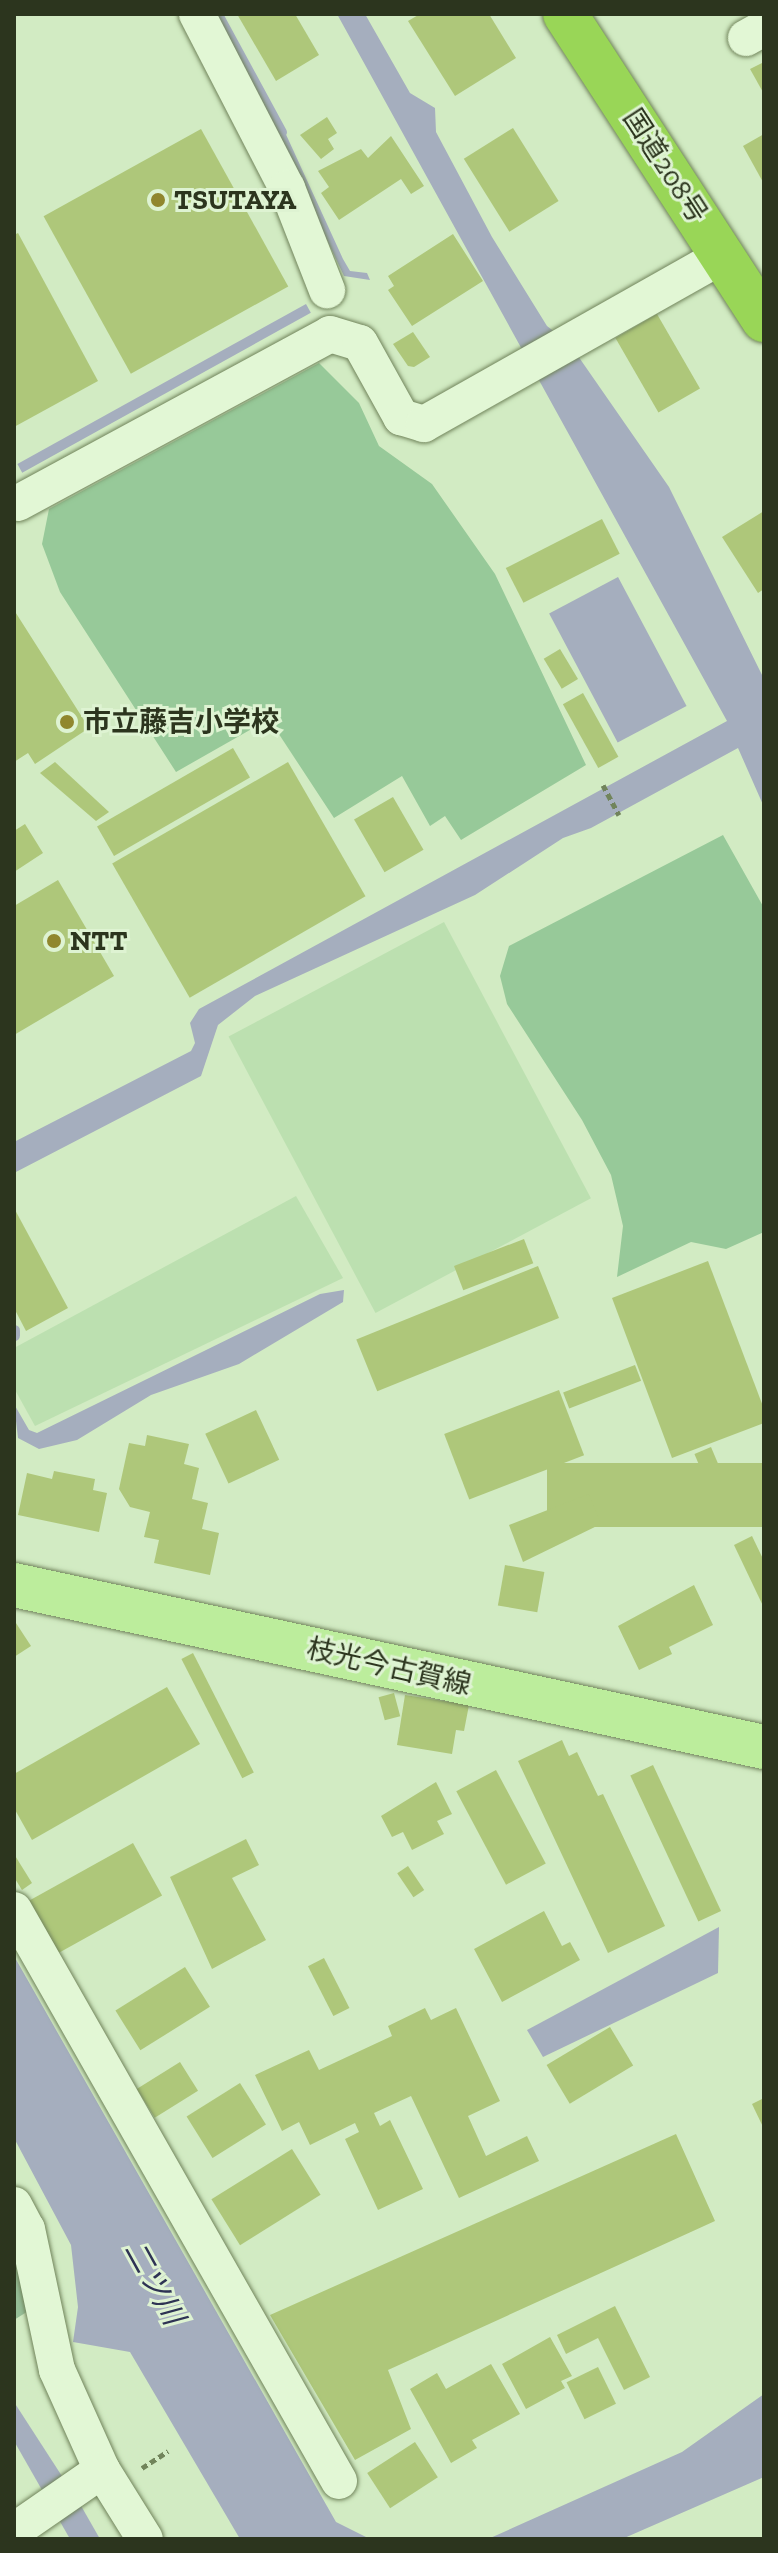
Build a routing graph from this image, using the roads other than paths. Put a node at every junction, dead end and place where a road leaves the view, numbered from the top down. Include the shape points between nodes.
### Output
1 (197, 14) edge
2 (578, 18) edge
3 (724, 255) junction
4 (327, 290) dead end
5 (764, 320) edge
6 (18, 503) dead end
7 (14, 1585) edge
8 (764, 1747) edge
9 (14, 1910) edge
10 (14, 2205) edge
11 (106, 2477) junction
12 (339, 2481) dead end
13 (28, 2522) edge
14 (145, 2539) edge

1 - 4 street via 287,188
2 - 3 highway, 国道208号
3 - 5 highway, 国道208号
3 - 6 street via 424,424 401,417 360,343 330,334
7 - 8 main road, 枝光今古賀線
9 - 12 street
10 - 11 street via 27,2229 57,2370
11 - 13 street
11 - 14 street

